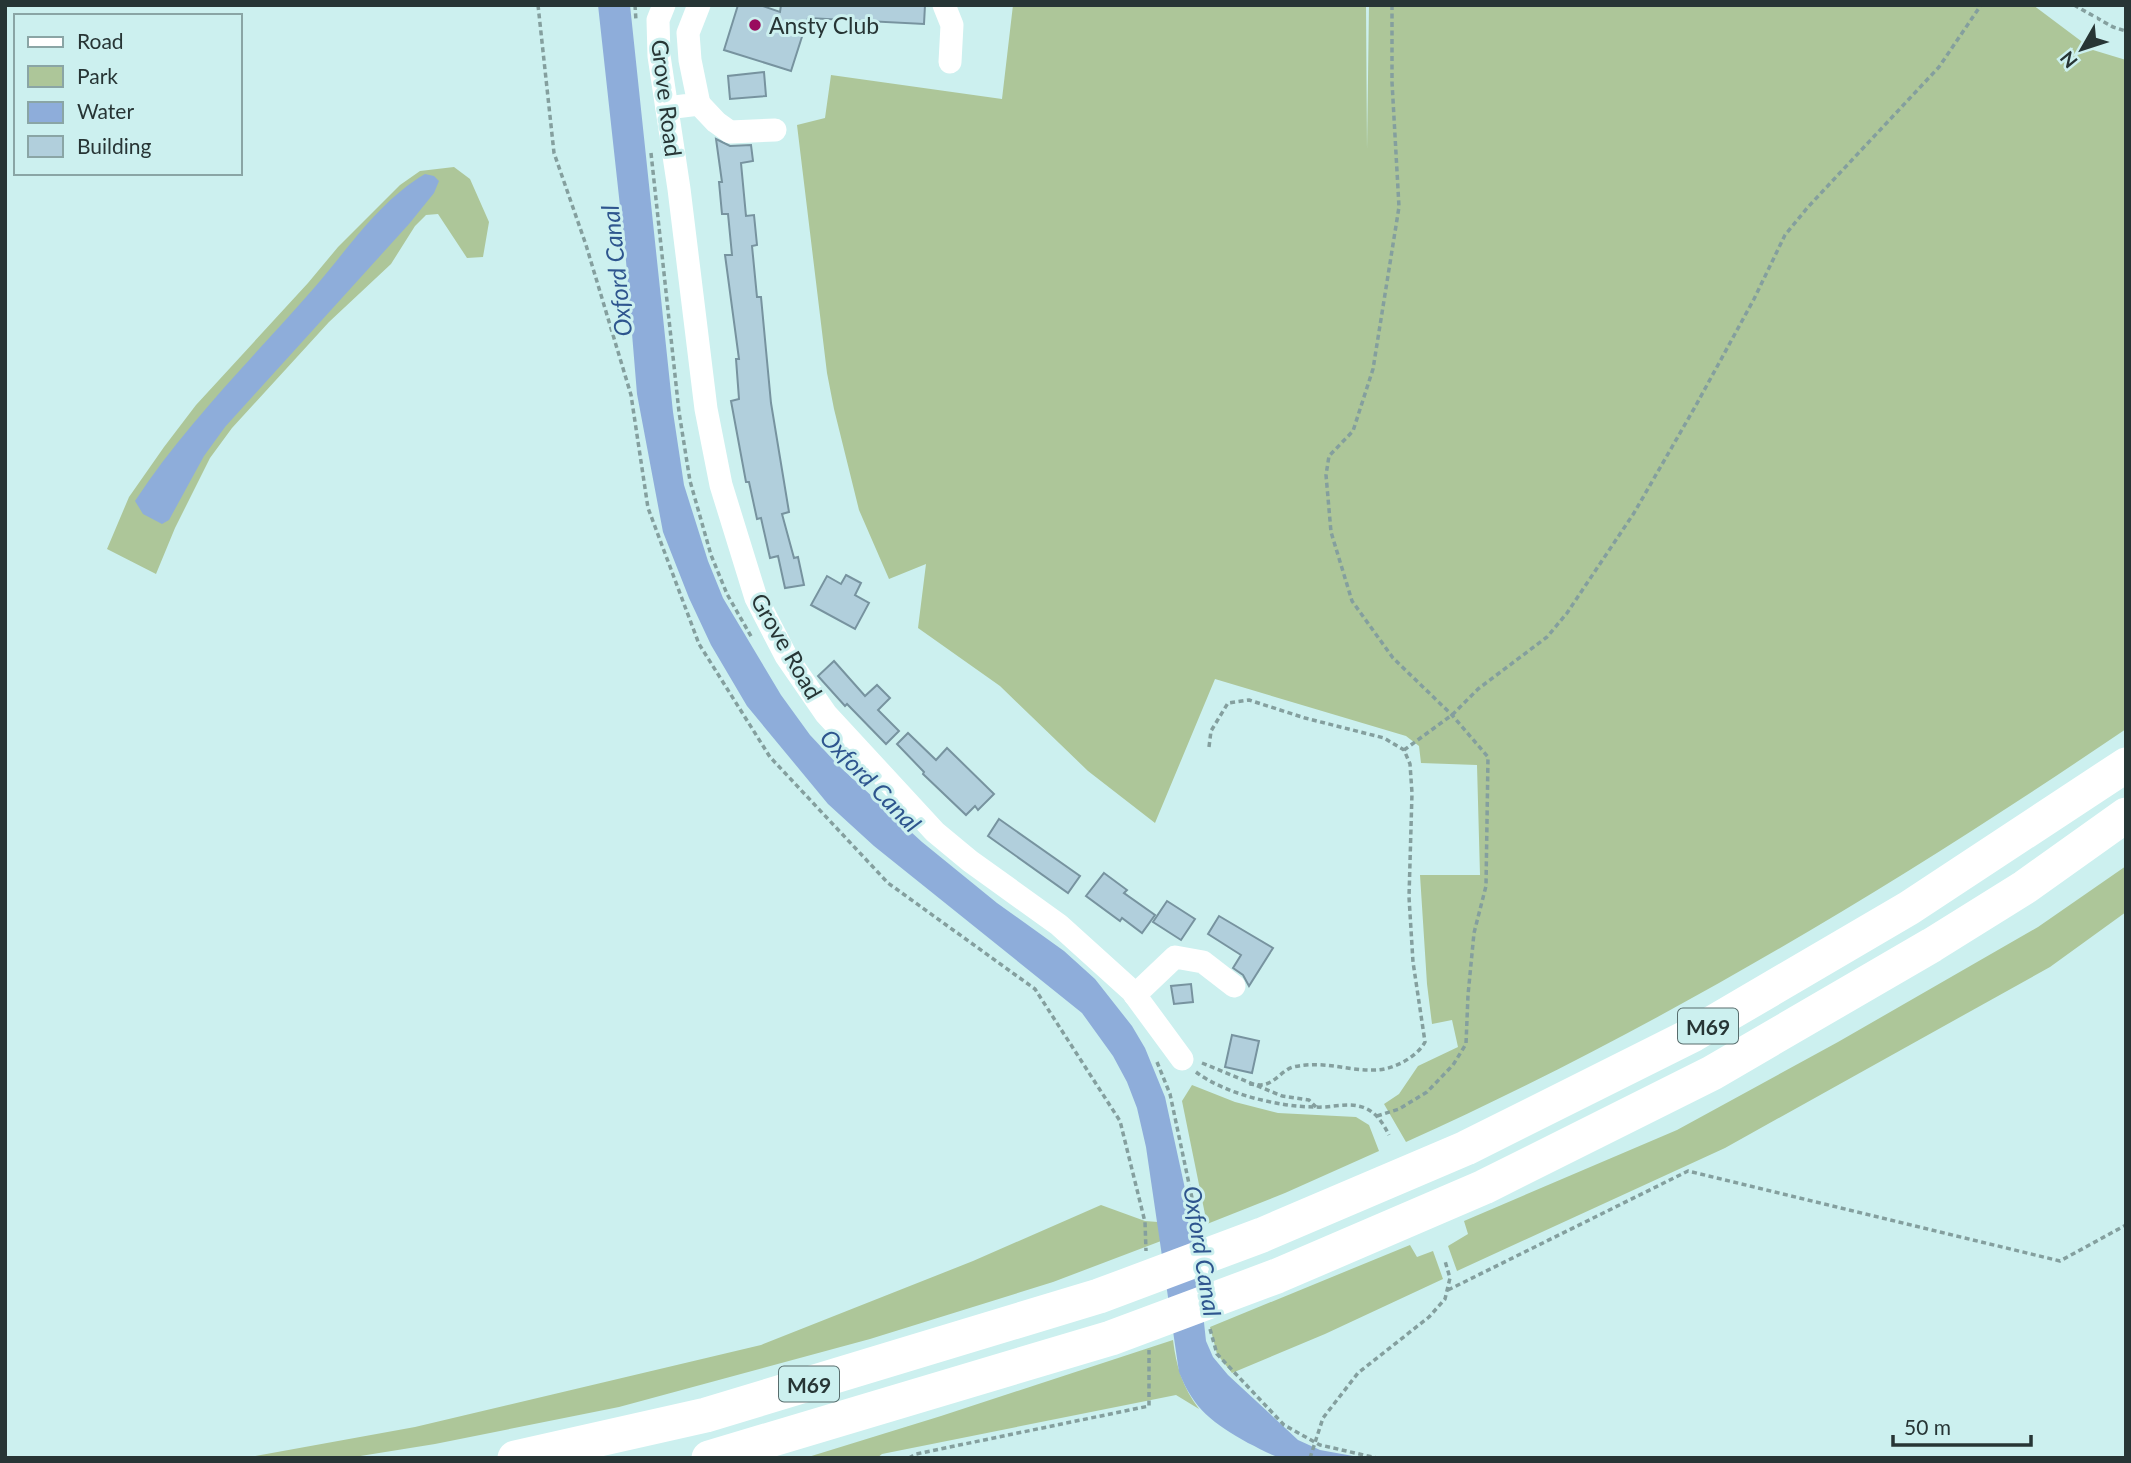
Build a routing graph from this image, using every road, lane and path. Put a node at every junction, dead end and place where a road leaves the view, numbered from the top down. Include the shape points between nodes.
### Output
1 (538, 5) edge
2 (635, 5) edge
3 (664, 5) edge
4 (699, 5) edge
5 (944, 5) edge
6 (1392, 5) edge
7 (1981, 5) edge
8 (2074, 5) edge
9 (637, 30) dead end
10 (2126, 31) edge
11 (950, 62) dead end
12 (699, 104) junction
13 (667, 108) junction
14 (775, 130) dead end
15 (650, 147) dead end
16 (756, 646) dead end
17 (1452, 715) junction
18 (1209, 747) dead end
19 (1404, 750) junction
20 (2126, 765) edge
21 (2126, 815) edge
22 (1234, 986) dead end
23 (1135, 995) junction
24 (1155, 1059) dead end
25 (1182, 1059) junction
26 (1249, 1084) junction
27 (1316, 1107) junction
28 (1377, 1116) junction
29 (1389, 1135) dead end
30 (2126, 1225) edge
31 (1200, 1241) dead end
32 (1445, 1261) dead end
33 (1146, 1262) dead end
34 (1448, 1290) junction
35 (1210, 1327) dead end
36 (1149, 1345) dead end
37 (515, 1458) edge
38 (709, 1458) edge
39 (909, 1458) edge
40 (1310, 1458) edge
41 (1377, 1458) edge

1 - 33 path via 554,153 631,395 648,508 699,644 770,757 888,883 1035,989 1120,1121 1145,1222
2 - 9 path
3 - 13 street, Grove Road via 657,36
4 - 12 street via 688,33
5 - 11 street via 952,25
6 - 17 path via 1398,207 1373,369 1353,431 1329,456 1326,475 1331,532 1352,601 1393,658
7 - 17 path via 1939,67 1785,235 1634,513 1567,613 1547,637 1478,689
8 - 10 path
12 - 13 street
12 - 14 street via 730,132
13 - 23 street, Grove Road via 706,409 721,485 756,598 780,644 826,714 935,832 1059,925
15 - 16 path via 678,412 690,481 711,555
17 - 19 path
17 - 28 path via 1488,757 1486,886 1474,933 1466,1044 1427,1092
18 - 19 path via 1211,731 1228,703 1249,700 1384,738
19 - 26 path via 1412,793 1409,897 1413,962 1425,1042 1420,1051 1400,1063 1377,1070 1324,1063 1290,1068 1266,1084
20 - 37 highway, M69 via 1909,908 1694,1034 1466,1148 1262,1235 1099,1296 706,1415
21 - 38 highway, M69 via 1944,938 1712,1073 1484,1187 1277,1276 1111,1338
22 - 23 street via 1203,962 1175,957
23 - 25 street, Grove Road
24 - 31 path via 1170,1094
25 - 26 path via 1189,1055
25 - 27 path via 1202,1077 1265,1102
26 - 27 path via 1309,1100
27 - 28 path via 1357,1105
28 - 29 path
30 - 34 path via 2060,1261 1688,1171
32 - 34 path
34 - 40 path via 1429,1317 1358,1373 1322,1418
35 - 41 path via 1217,1354 1284,1425 1320,1445
36 - 39 path via 1149,1406

